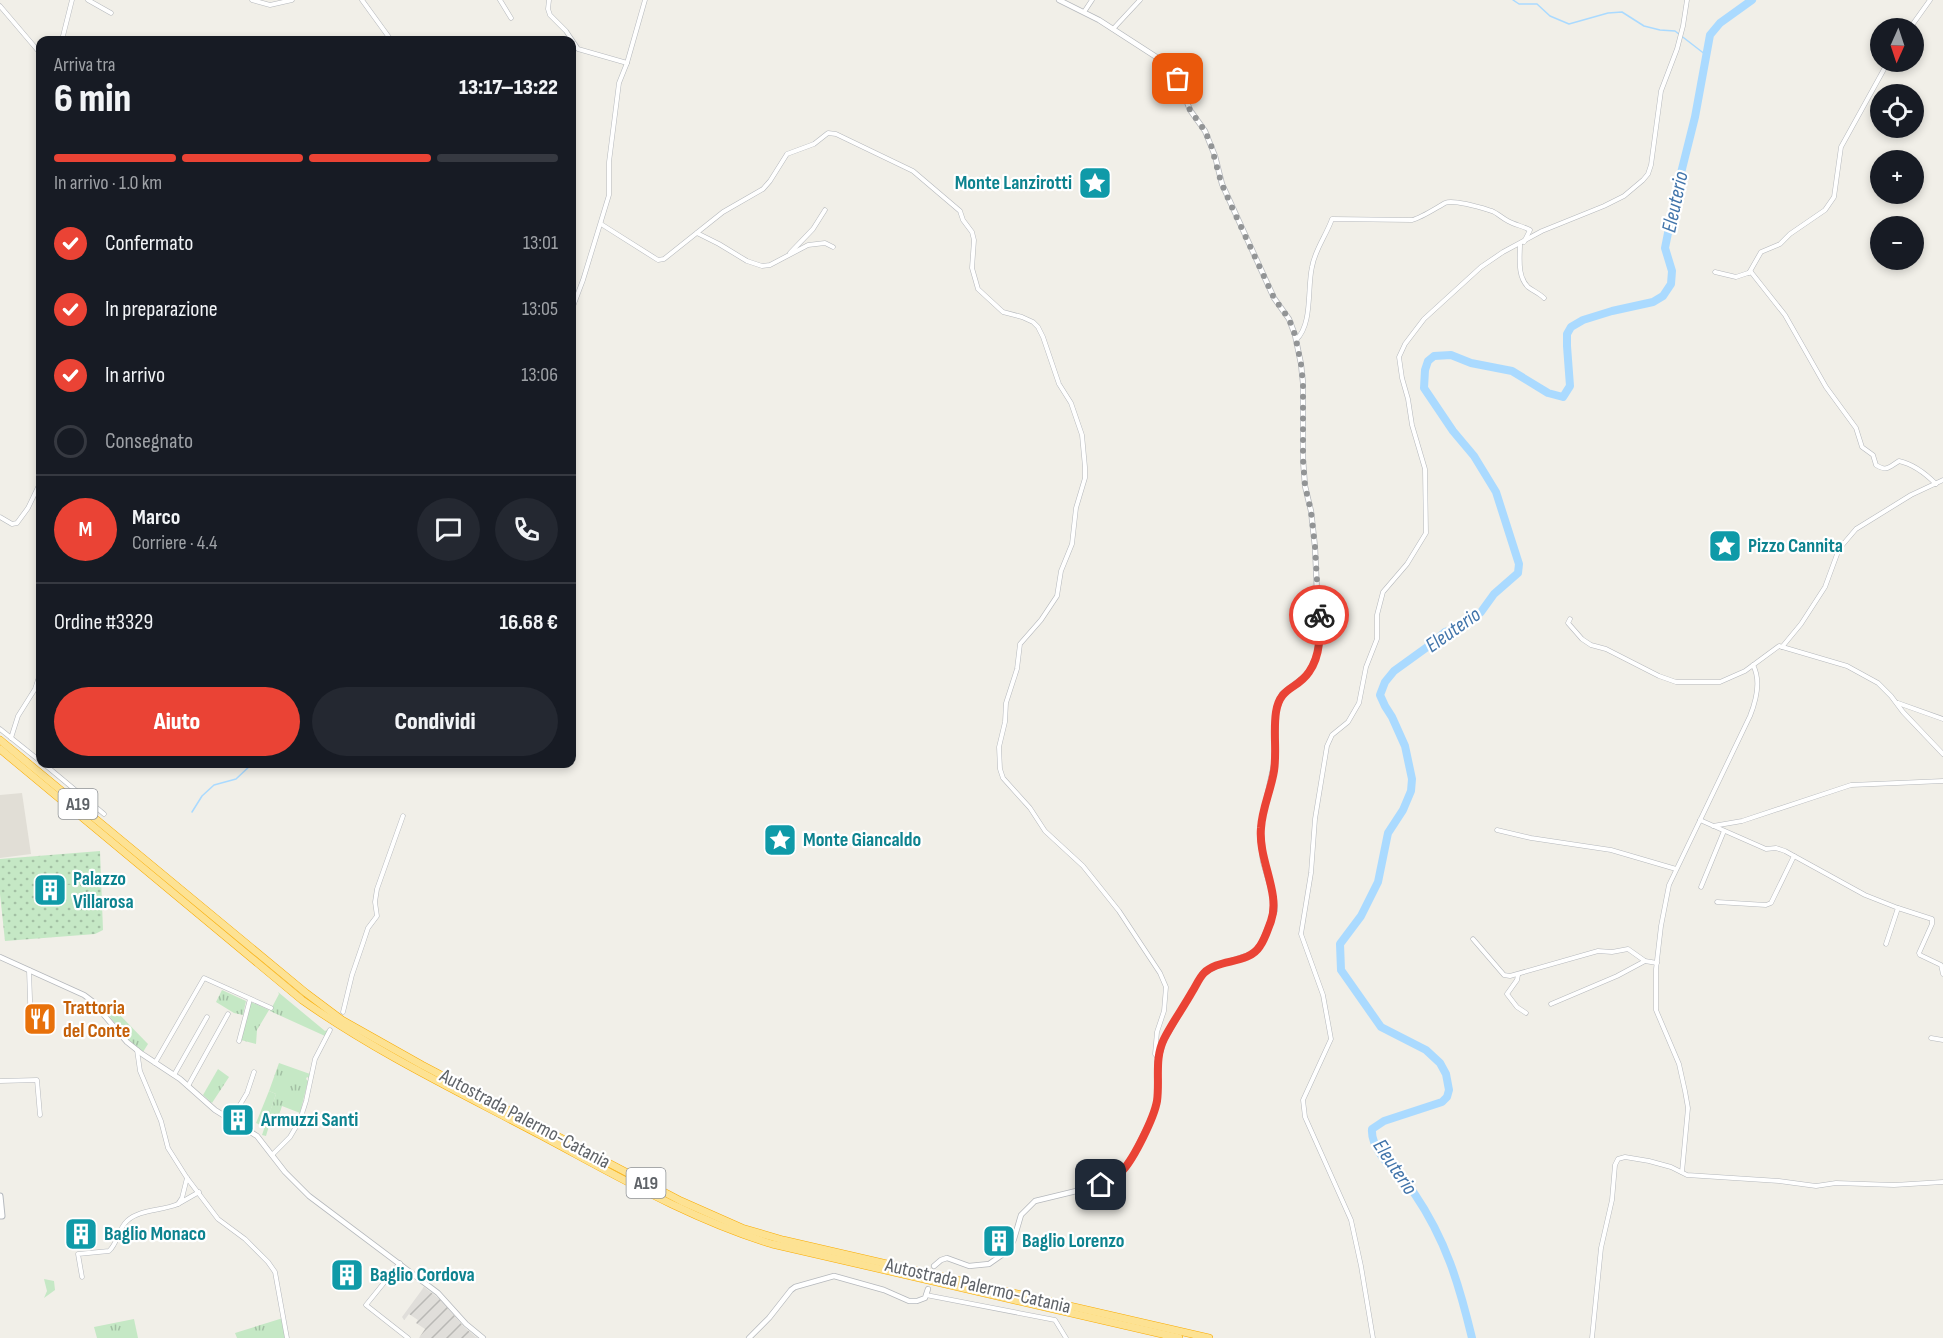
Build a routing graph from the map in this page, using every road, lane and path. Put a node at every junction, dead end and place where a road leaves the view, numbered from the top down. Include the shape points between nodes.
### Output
1 (72, 0) edge
2 (88, 0) edge
3 (252, 0) edge
4 (292, 0) edge
5 (362, 0) edge
6 (500, 0) edge
7 (549, 0) edge
8 (645, 0) edge
9 (1059, 0) edge
10 (1092, 0) edge
11 (1140, 0) edge
12 (1687, 0) edge
13 (1930, 0) edge
14 (0, 6) edge
15 (1084, 12) junction
16 (111, 13) dead end
17 (511, 18) dead end
18 (1917, 18) edge
19 (1113, 29) junction
20 (63, 36) edge
21 (388, 36) edge
22 (569, 36) edge
23 (576, 46) edge
24 (36, 48) edge
25 (627, 63) junction
26 (1882, 72) edge
27 (825, 210) dead end
28 (601, 225) junction
29 (696, 233) junction
30 (1522, 243) junction
31 (833, 247) dead end
32 (790, 254) junction
33 (1715, 272) dead end
34 (1749, 273) junction
35 (576, 298) edge
36 (1544, 298) dead end
37 (1296, 340) junction
38 (1943, 480) edge
39 (1936, 484) junction
40 (36, 491) edge
41 (0, 518) edge
42 (1570, 619) dead end
43 (1782, 647) junction
44 (1753, 665) junction
45 (36, 686) edge
46 (1896, 702) junction
47 (1943, 719) edge
48 (0, 729) edge
49 (10, 738) junction
50 (0, 740) edge
51 (0, 749) edge
52 (1943, 754) edge
53 (36, 758) edge
54 (49, 768) edge
55 (1943, 781) edge
56 (104, 814) dead end
57 (403, 816) dead end
58 (1700, 820) junction
59 (1713, 826) junction
60 (1497, 830) dead end
61 (1724, 831) junction
62 (1794, 856) junction
63 (1676, 869) junction
64 (1701, 887) dead end
65 (1717, 902) dead end
66 (1898, 908) junction
67 (1473, 939) dead end
68 (1886, 944) dead end
69 (0, 957) edge
70 (1645, 961) junction
71 (1657, 963) junction
72 (29, 969) junction
73 (1943, 974) edge
74 (1518, 975) junction
75 (250, 999) junction
76 (1551, 1004) dead end
77 (271, 1008) dead end
78 (343, 1012) dead end
79 (1526, 1013) dead end
80 (228, 1014) dead end
81 (207, 1017) dead end
82 (31, 1028) dead end
83 (330, 1030) dead end
84 (1931, 1038) dead end
85 (1943, 1040) edge
86 (239, 1041) dead end
87 (137, 1050) junction
88 (1158, 1058) junction
89 (155, 1063) junction
90 (254, 1072) dead end
91 (174, 1075) junction
92 (0, 1081) edge
93 (188, 1086) junction
94 (40, 1115) dead end
95 (231, 1120) junction
96 (272, 1155) junction
97 (1682, 1172) junction
98 (187, 1178) junction
99 (1943, 1182) edge
100 (199, 1192) junction
101 (183, 1195) junction
102 (0, 1196) edge
103 (190, 1198) junction
104 (178, 1204) junction
105 (1, 1216) edge
106 (400, 1263) junction
107 (934, 1266) dead end
108 (82, 1276) dead end
109 (928, 1289) dead end
110 (926, 1295) junction
111 (287, 1338) edge
112 (408, 1338) edge
113 (483, 1338) edge
114 (749, 1338) edge
115 (1066, 1338) edge
116 (1179, 1338) edge
117 (1209, 1338) edge
118 (1373, 1338) edge
119 (1592, 1338) edge

1 - 20 street
2 - 16 street
3 - 4 street via 270,5
5 - 21 street
6 - 17 street
7 - 22 street via 550,15
8 - 25 street
9 - 15 street
10 - 15 street
11 - 19 street
12 - 30 street via 1661,91 1648,174 1624,196
13 - 18 street
14 - 24 street
15 - 19 street
19 - 37 street via 1164,62 1178,79 1190,110 1205,131 1222,184
23 - 25 street
25 - 28 street via 619,83 609,195
26 - 34 street via 1841,147 1830,203 1780,244 1761,252
27 - 32 street
28 - 29 street via 658,260
28 - 35 street
29 - 32 street via 762,266
29 - 88 street via 763,189 788,154 814,144 828,133 836,134 913,171 960,211 974,240 972,268 978,289 1003,312 1038,327 1082,435 1085,478 1057,596 1020,644 1006,703 1000,769 1045,831 1083,866 1119,911 1160,973 1166,987 1155,1044
30 - 36 street via 1519,269 1527,286
30 - 37 street via 1530,230 1527,228 1494,212 1454,202 1412,220 1332,219 1314,256 1308,312
30 - 118 street via 1469,276 1424,319 1399,357 1425,469 1426,533 1383,592 1377,615 1377,639 1366,667 1359,703 1326,746 1315,819 1301,934 1323,995 1331,1039 1303,1100 1305,1117 1351,1220
31 - 32 street via 818,242
33 - 34 street via 1736,277
34 - 39 street via 1785,315 1876,465 1887,469 1903,462
37 - 88 street via 1303,383 1303,459 1315,547 1319,638 1309,673 1282,694 1276,712 1275,760 1260,829 1275,910 1260,947 1252,954 1203,973 1164,1040
38 - 39 street
39 - 43 street via 1856,529 1839,549 1825,587
40 - 41 street via 17,523
42 - 44 street via 1568,622 1591,645 1670,681 1720,682
43 - 44 street
43 - 46 street via 1858,672
44 - 58 street via 1757,674 1753,710
45 - 49 street
46 - 47 street
46 - 52 street
48 - 49 street
49 - 53 street
50 - 117 highway, Autostrada Palermo-Catania / A19 via 342,1020 681,1201 742,1228 783,1240
51 - 116 highway, Autostrada Palermo-Catania / A19 via 302,1000 340,1027 682,1210 772,1244
54 - 56 street
55 - 59 street via 1851,784 1742,821
57 - 78 street via 377,889 377,916 368,928
58 - 59 street
58 - 63 street
59 - 61 street
60 - 63 street via 1611,850
61 - 62 street
61 - 64 street
62 - 65 street via 1771,903
62 - 66 street via 1865,895
63 - 71 street via 1666,899
66 - 68 street
66 - 73 street via 1932,919 1918,953 1941,965
67 - 74 street via 1504,975
69 - 72 street
70 - 71 street
70 - 74 street via 1623,948 1598,951
70 - 76 street
71 - 97 street via 1656,1010 1679,1064 1688,1108
72 - 82 street
72 - 87 street via 92,1001
74 - 79 street via 1507,994
75 - 77 street
75 - 86 street
75 - 89 street via 204,978
80 - 93 street
81 - 91 street
83 - 96 street via 315,1059 300,1120
84 - 85 street
87 - 89 street
87 - 98 street via 140,1071 168,1148
88 - 107 street via 1157,1102 1123,1170 1101,1185 1035,1201 1021,1215 1009,1250 989,1263 969,1266 947,1258
89 - 91 street
90 - 95 street
91 - 93 street
92 - 94 street via 37,1080
93 - 95 street
95 - 96 street via 257,1136
96 - 106 street via 309,1196
97 - 99 street via 1816,1186
97 - 119 street via 1625,1156 1615,1164 1612,1200 1600,1248
98 - 100 street
98 - 101 street
100 - 103 street
100 - 111 street via 218,1219 245,1239 275,1272
101 - 103 street
101 - 104 street
102 - 105 main road
103 - 104 street
104 - 108 street via 135,1215 126,1222 110,1251 78,1254
106 - 112 street via 366,1305
106 - 113 street via 438,1293
109 - 110 street
110 - 114 street via 909,1301 834,1276 795,1287
110 - 115 street via 1055,1320

